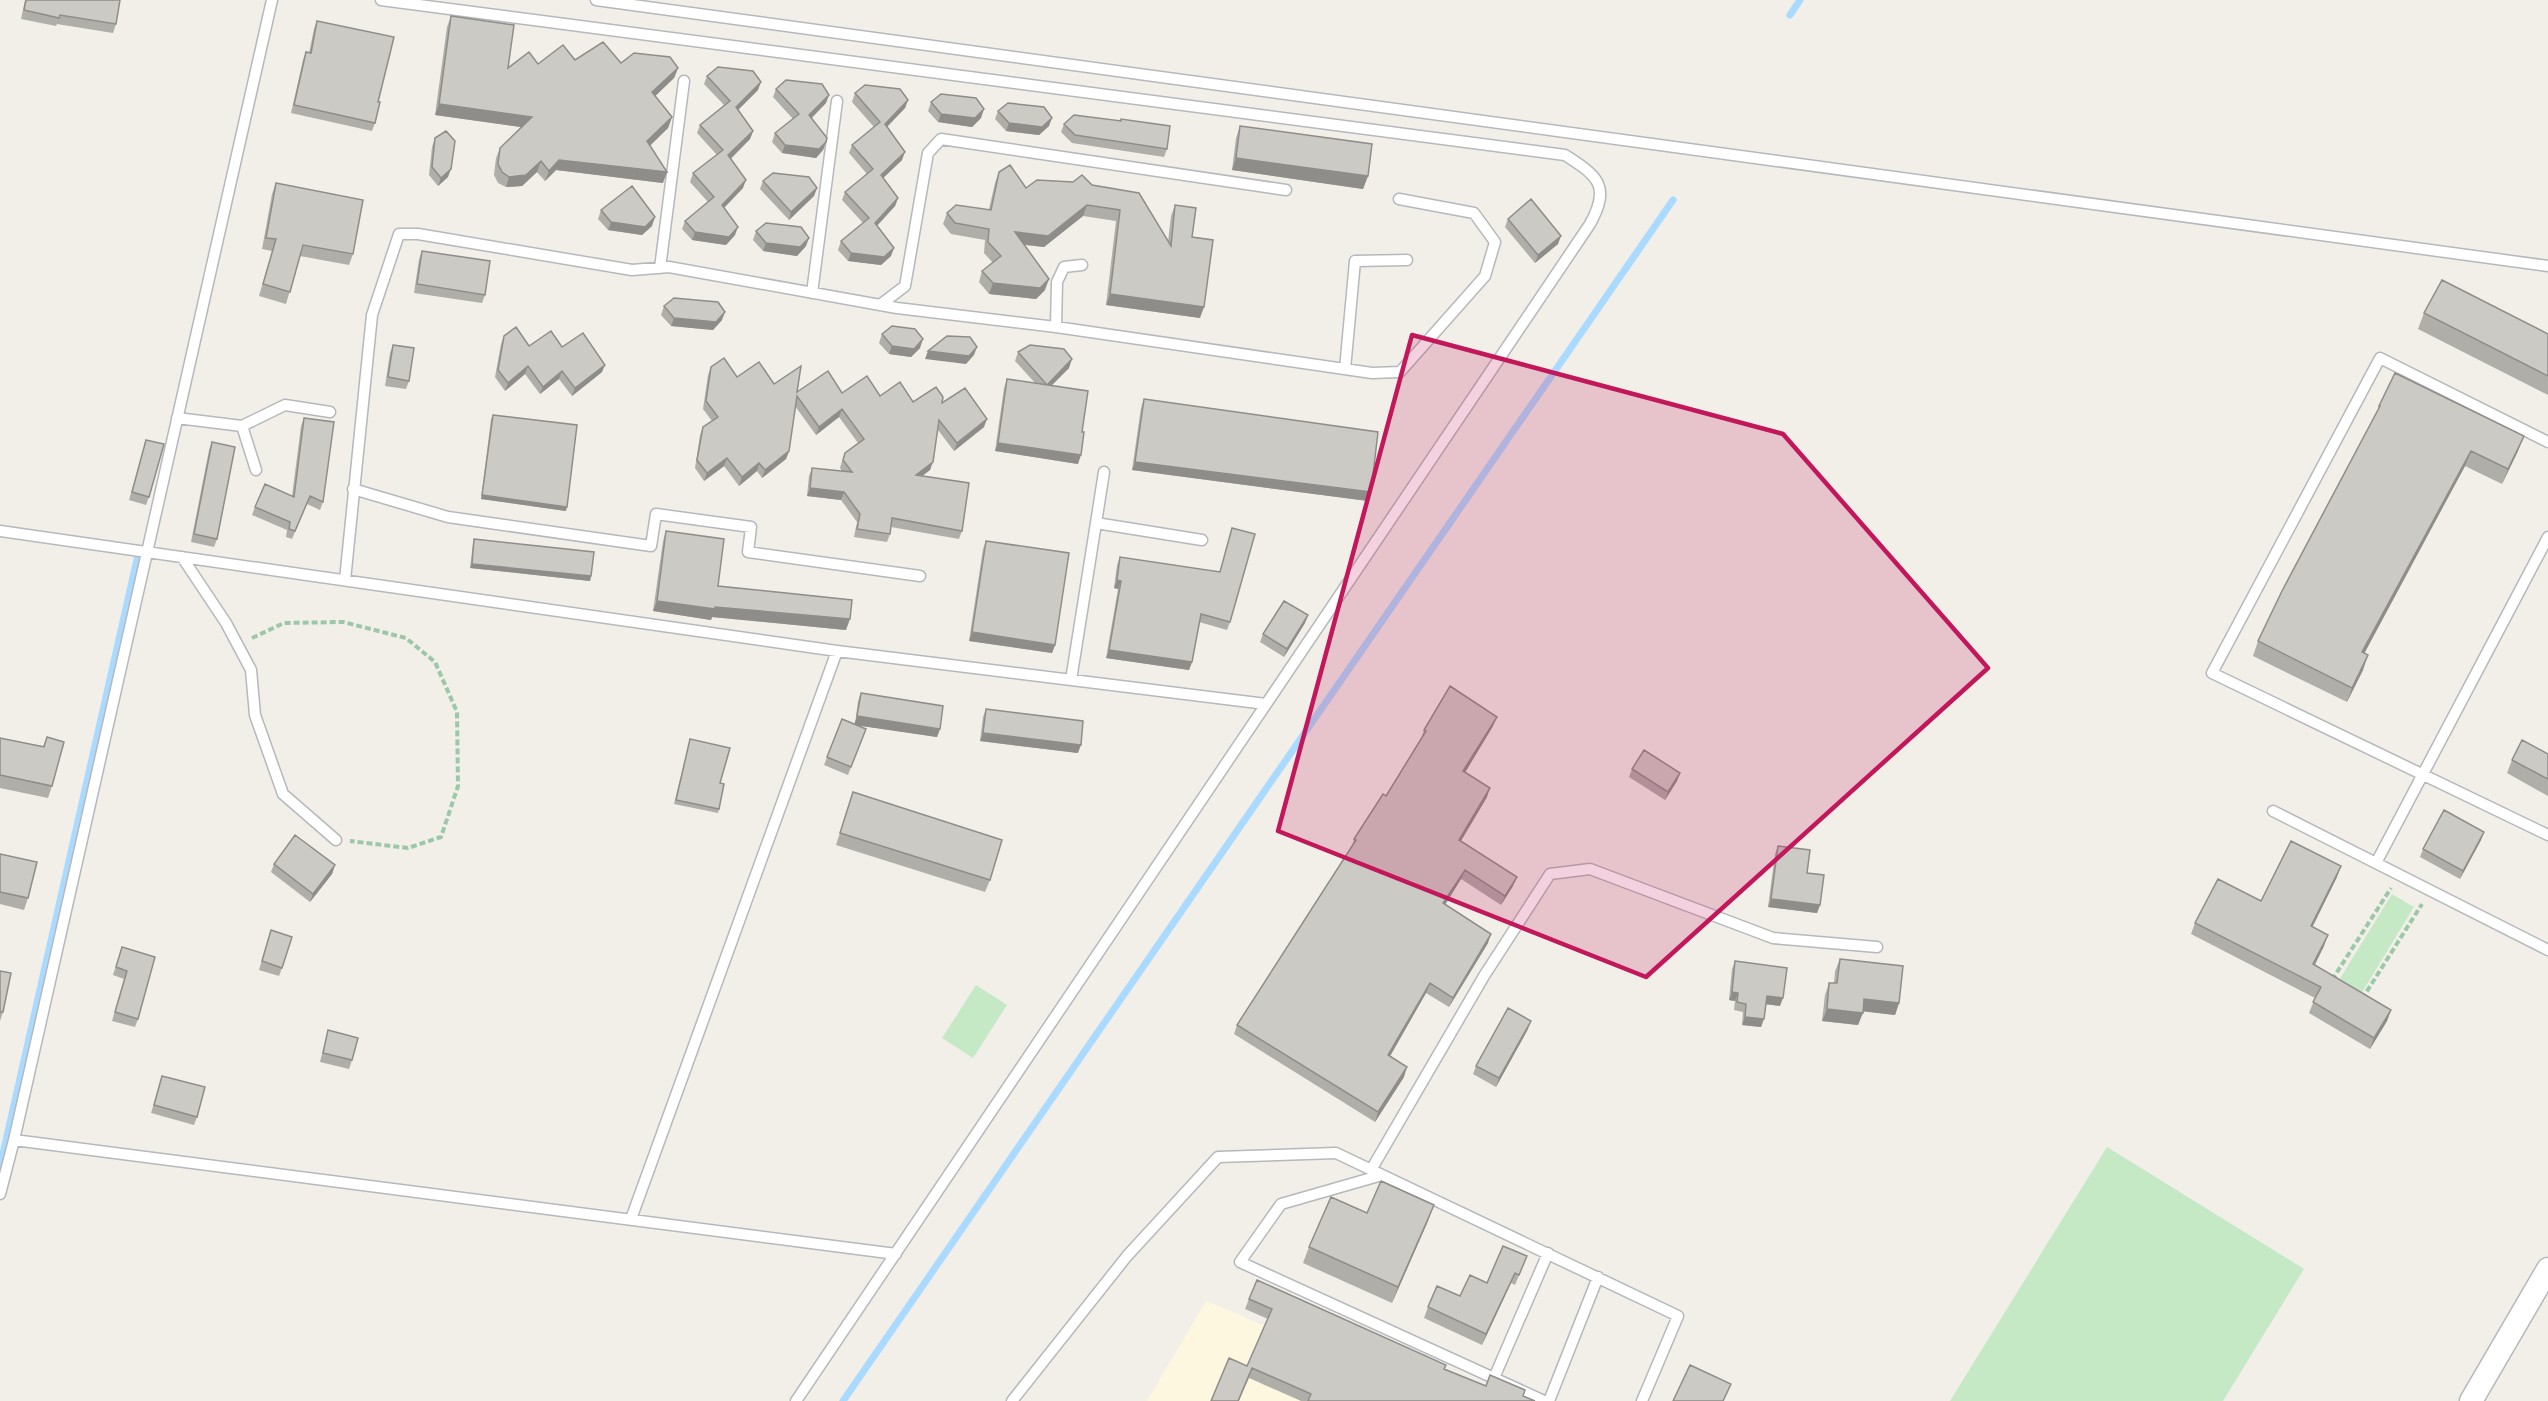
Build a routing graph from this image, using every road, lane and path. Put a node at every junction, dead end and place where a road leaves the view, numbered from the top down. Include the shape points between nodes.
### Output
1 (272, 0) edge
2 (381, 0) edge
3 (596, 0) edge
4 (684, 81) dead end
5 (837, 101) dead end
6 (1286, 190) dead end
7 (1399, 199) dead end
8 (1407, 260) dead end
9 (1082, 265) dead end
10 (2548, 266) edge
11 (660, 268) junction
12 (812, 292) junction
13 (880, 305) junction
14 (1056, 327) junction
15 (1345, 369) junction
16 (330, 412) dead end
17 (177, 418) junction
18 (242, 426) junction
19 (2548, 442) edge
20 (256, 470) dead end
21 (1104, 472) dead end
22 (353, 489) junction
23 (1096, 524) junction
24 (0, 531) edge
25 (2548, 537) edge
26 (1202, 540) dead end
27 (146, 552) junction
28 (182, 557) junction
29 (920, 576) dead end
30 (345, 580) junction
31 (237, 644) junction
32 (837, 651) junction
33 (1071, 680) junction
34 (1266, 704) junction
35 (2423, 775) junction
36 (2273, 811) dead end
37 (2548, 835) edge
38 (336, 840) joint
39 (2376, 863) junction
40 (2400, 875) junction
41 (2431, 891) junction
42 (1877, 947) dead end
43 (2548, 950) edge
44 (2332, 981) edge
45 (2362, 999) edge
46 (14, 1140) junction
47 (1371, 1170) junction
48 (1382, 1175) junction
49 (0, 1194) edge
50 (631, 1219) junction
51 (1548, 1253) junction
52 (896, 1254) junction
53 (2548, 1269) edge
54 (1598, 1277) junction
55 (1494, 1378) junction
56 (796, 1401) edge
57 (1012, 1401) edge
58 (1544, 1401) edge
59 (1549, 1401) edge
60 (1642, 1401) edge
61 (2470, 1401) edge

1 - 17 lane
2 - 34 lane via 1565,156 1593,173 1601,192 1600,206 1590,224
3 - 10 lane
4 - 11 lane
5 - 12 lane
6 - 13 lane via 941,140 928,153 906,286
7 - 15 lane via 1474,213 1495,242 1485,276 1400,372
8 - 15 lane via 1355,261
9 - 14 lane via 1064,267 1057,282
11 - 12 lane
11 - 22 lane via 632,270 399,234 372,315
12 - 13 lane
13 - 14 lane
14 - 15 lane
16 - 18 lane via 285,405
17 - 18 lane
17 - 27 lane
18 - 20 lane
19 - 35 lane via 2380,358 2212,673
21 - 23 lane
22 - 29 lane via 448,517 651,546 656,514 751,527 748,552
22 - 30 lane
23 - 26 lane
23 - 33 lane
24 - 27 lane
25 - 35 lane
27 - 28 lane
27 - 46 lane
28 - 30 lane
28 - 31 lane
30 - 32 lane
31 - 38 lane via 251,670 255,715 283,794
31 - 38 path via 284,623 342,622 406,638 435,662 457,712 458,786 441,837 408,848
32 - 33 lane
32 - 50 lane
33 - 34 lane
34 - 52 lane
35 - 37 lane
35 - 39 lane
36 - 39 lane
39 - 40 lane
40 - 41 lane
40 - 44 path
41 - 43 lane
41 - 45 path
42 - 47 lane via 1773,938 1590,869 1550,874 1484,976
46 - 49 lane
46 - 50 lane
47 - 48 lane
47 - 57 lane via 1336,1153 1218,1157 1127,1257
48 - 51 lane
48 - 55 lane via 1281,1204 1240,1262
50 - 52 lane
51 - 54 lane
51 - 55 lane
52 - 56 lane
53 - 61 street
54 - 59 lane
54 - 60 lane via 1678,1316
55 - 58 lane

